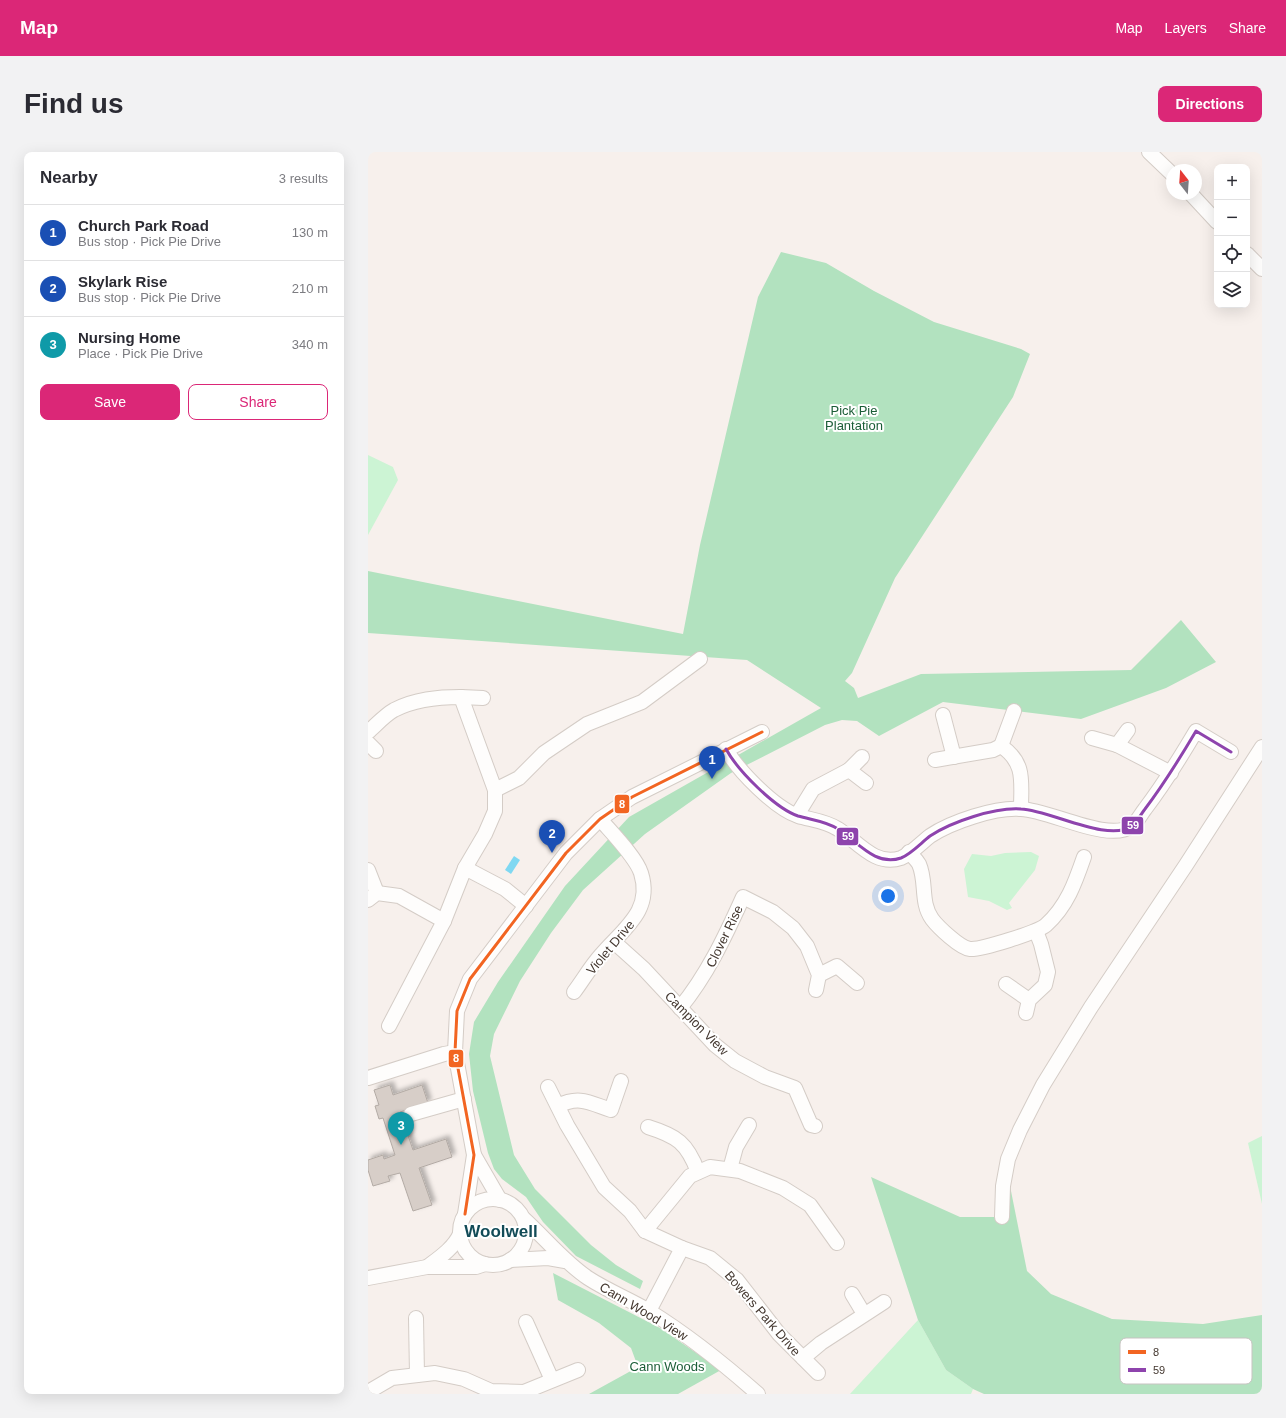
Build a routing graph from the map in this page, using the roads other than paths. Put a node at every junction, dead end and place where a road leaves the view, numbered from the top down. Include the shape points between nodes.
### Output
1 (1149, 152) edge
2 (1166, 168) edge
3 (1196, 200) edge
4 (1214, 219) edge
5 (1250, 257) edge
6 (1262, 269) edge
7 (700, 659) dead end
8 (461, 698) junction
9 (483, 698) dead end
10 (1014, 711) dead end
11 (943, 715) dead end
12 (1128, 730) dead end
13 (368, 732) edge
14 (762, 732) dead end
15 (1092, 738) dead end
16 (1117, 745) junction
17 (1001, 746) junction
18 (1262, 747) edge
19 (726, 749) junction
20 (1231, 752) dead end
21 (862, 757) dead end
22 (954, 757) junction
23 (935, 760) dead end
24 (849, 770) junction
25 (1171, 773) junction
26 (866, 783) dead end
27 (495, 790) junction
28 (1021, 809) junction
29 (797, 815) junction
30 (600, 819) junction
31 (909, 852) junction
32 (1084, 857) dead end
33 (465, 868) junction
34 (368, 870) edge
35 (372, 897) edge
36 (526, 906) junction
37 (444, 921) junction
38 (1036, 931) junction
39 (614, 942) junction
40 (819, 975) junction
41 (857, 983) dead end
42 (1006, 984) dead end
43 (816, 990) dead end
44 (574, 992) dead end
45 (680, 1008) junction
46 (389, 1026) dead end
47 (455, 1052) junction
48 (368, 1078) edge
49 (622, 1082) dead end
50 (548, 1087) dead end
51 (464, 1099) junction
52 (558, 1106) junction
53 (411, 1114) dead end
54 (748, 1125) dead end
55 (815, 1126) dead end
56 (648, 1127) dead end
57 (474, 1155) junction
58 (730, 1169) junction
59 (698, 1172) junction
60 (500, 1200) junction
61 (465, 1214) junction
62 (1002, 1217) dead end
63 (524, 1219) junction
64 (645, 1230) junction
65 (460, 1234) junction
66 (838, 1242) dead end
67 (682, 1248) junction
68 (510, 1260) junction
69 (565, 1261) junction
70 (485, 1264) junction
71 (427, 1267) junction
72 (368, 1278) edge
73 (852, 1294) dead end
74 (884, 1302) dead end
75 (649, 1311) junction
76 (864, 1314) junction
77 (416, 1318) dead end
78 (526, 1322) dead end
79 (803, 1358) junction
80 (578, 1370) dead end
81 (818, 1373) dead end
82 (418, 1375) junction
83 (552, 1380) junction
84 (368, 1392) edge
85 (491, 1392) edge
86 (758, 1394) edge

1 - 2 street
3 - 4 street
5 - 6 street
7 - 27 street via 642,702 587,724 544,753 519,778
8 - 9 street
8 - 13 street via 441,697 394,710
8 - 27 street
10 - 17 street
11 - 22 street
12 - 16 street
14 - 19 street
15 - 16 street
16 - 25 street
17 - 22 street via 993,750
17 - 28 street via 1013,754 1018,764 1021,777
18 - 62 street via 1090,1007 1042,1085 1008,1159 1003,1186
19 - 29 street via 746,776 773,800
19 - 30 street via 632,797
20 - 25 street via 1196,731
21 - 24 street
22 - 23 street
24 - 26 street
24 - 29 street via 813,789
25 - 28 street via 1132,826 1123,830 1106,831
27 - 33 street via 495,811
28 - 31 street via 987,812 944,828
29 - 31 street via 824,822 838,829 856,850 880,859 901,858
30 - 36 street via 566,853
30 - 39 street, Violet Drive via 640,871 644,889 640,910
31 - 38 street via 918,862 922,874 926,908 933,920 956,942 970,949
32 - 38 street via 1072,892 1064,905 1045,926
33 - 36 street via 505,889
33 - 37 street
34 - 35 street
35 - 37 street via 399,896
36 - 47 street via 470,979 458,1011
37 - 46 street
38 - 42 street via 1048,972 1045,984 1028,1006
39 - 44 street, Violet Drive via 601,955
39 - 45 street, Campion View via 644,969
40 - 41 street via 837,966
40 - 43 street
40 - 45 street, Clover Rise via 807,946 792,928 773,912 743,897 722,944
45 - 55 street, Campion View via 715,1045 735,1061 765,1077 795,1088 811,1124
47 - 48 street
47 - 51 street
49 - 52 street via 611,1110 582,1100 568,1101
50 - 52 street, Bowers Park Drive
51 - 53 street
51 - 57 street
52 - 64 street, Bowers Park Drive via 604,1187 630,1211
54 - 58 street via 736,1147
56 - 59 street via 677,1138 687,1148
57 - 60 street
57 - 61 street
58 - 59 street via 710,1167
58 - 66 street via 783,1188 810,1205
59 - 64 street via 690,1176
60 - 61 street via 480,1201
60 - 63 street via 514,1206
61 - 65 street
63 - 68 street via 526,1237 523,1246
63 - 69 street, Cann Wood View via 549,1241
64 - 67 street, Bowers Park Drive
65 - 70 street via 464,1247 473,1258
65 - 71 street via 457,1241
67 - 75 street
67 - 79 street, Bowers Park Drive via 710,1258 737,1280 779,1334
68 - 69 street, Cann Wood View via 548,1258
68 - 70 street via 498,1265
69 - 75 street, Cann Wood View via 588,1278
70 - 71 street via 476,1267
71 - 72 street
73 - 76 street
74 - 76 street
75 - 86 street, Cann Wood View via 712,1355
76 - 79 street
77 - 82 street
78 - 83 street
79 - 81 street, Bowers Park Drive
80 - 83 street
82 - 84 street via 392,1378
82 - 85 street via 435,1373 464,1379
83 - 85 street via 524,1392

